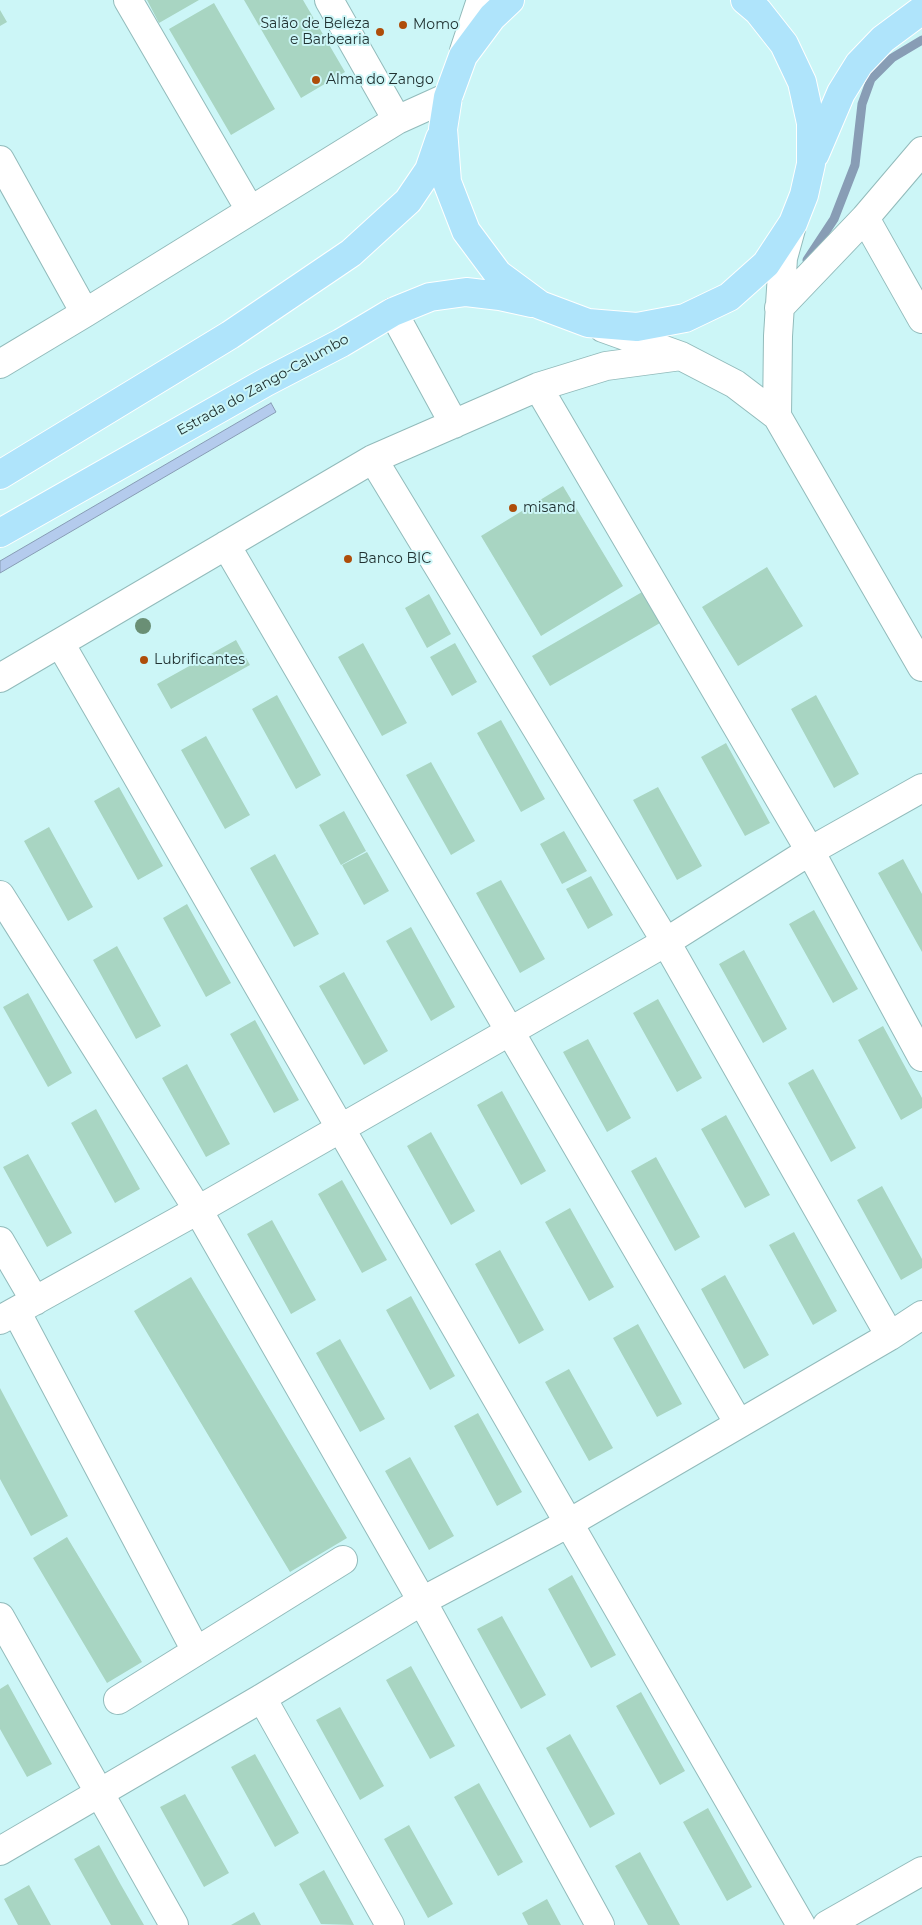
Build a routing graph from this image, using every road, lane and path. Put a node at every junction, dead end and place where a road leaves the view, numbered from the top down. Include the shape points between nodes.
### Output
1 (128, 0) edge
2 (328, 0) edge
3 (481, 0) edge
4 (510, 0) edge
5 (745, 0) edge
6 (922, 10) edge
7 (463, 56) junction
8 (448, 97) junction
9 (398, 120) junction
10 (443, 129) junction
11 (922, 152) edge
12 (0, 160) edge
13 (811, 164) junction
14 (250, 210) junction
15 (865, 218) junction
16 (793, 223) junction
17 (540, 305) junction
18 (779, 308) junction
19 (393, 312) junction
20 (85, 313) junction
21 (922, 319) edge
22 (588, 323) junction
23 (681, 356) junction
24 (0, 364) edge
25 (538, 386) junction
26 (777, 416) junction
27 (454, 424) junction
28 (373, 459) junction
29 (0, 475) edge
30 (0, 533) edge
31 (226, 545) junction
32 (60, 643) junction
33 (922, 667) edge
34 (0, 678) edge
35 (922, 788) edge
36 (810, 851) junction
37 (0, 895) edge
38 (666, 942) junction
39 (510, 1031) junction
40 (922, 1056) edge
41 (340, 1127) junction
42 (198, 1210) junction
43 (0, 1241) edge
44 (17, 1311) edge
45 (922, 1315) edge
46 (890, 1336) junction
47 (739, 1424) junction
48 (569, 1522) junction
49 (342, 1560) dead end
50 (422, 1601) junction
51 (0, 1618) edge
52 (196, 1651) junction
53 (262, 1698) junction
54 (118, 1700) dead end
55 (99, 1794) junction
56 (0, 1851) edge
57 (922, 1871) edge
58 (174, 1925) edge
59 (390, 1925) edge
60 (600, 1925) edge
61 (801, 1925) edge
62 (827, 1925) edge

1 - 14 street
2 - 9 street
3 - 7 street
4 - 7 main road via 492,17
5 - 13 main road via 784,44 802,82 811,123
6 - 13 main road via 883,39 859,64 841,93
7 - 8 main road
8 - 9 street
8 - 10 main road
9 - 14 street
10 - 17 main road via 447,182 466,232 498,274
10 - 29 main road via 429,170 408,201 350,253 230,335
11 - 15 street
12 - 20 street
13 - 16 main road
14 - 20 street
15 - 18 street
15 - 21 street
16 - 18 street via 783,258
16 - 22 main road via 766,264 729,297 685,318 636,327
17 - 19 main road, Estrada do Zango-Calumbo via 466,292 430,297
17 - 22 main road
18 - 26 street
19 - 27 street
19 - 30 main road, Estrada do Zango-Calumbo
20 - 24 street
22 - 23 street
23 - 25 street via 606,366
23 - 26 street via 735,384
25 - 27 street
25 - 36 street
26 - 33 street
27 - 28 street
28 - 31 street
28 - 38 street
31 - 32 street
31 - 39 street
32 - 34 street
32 - 41 street
35 - 36 street
36 - 38 street
36 - 40 street
37 - 42 street
38 - 39 street
38 - 46 street
39 - 41 street
39 - 47 street
41 - 42 street
41 - 48 street
42 - 44 street
42 - 50 street
43 - 44 street
44 - 52 street
45 - 46 street
46 - 47 street
47 - 48 street
48 - 50 street
48 - 61 street
49 - 52 street
50 - 53 street
50 - 60 street
51 - 55 street
52 - 54 street
53 - 55 street
53 - 59 street
55 - 56 street
55 - 58 street
57 - 62 street

